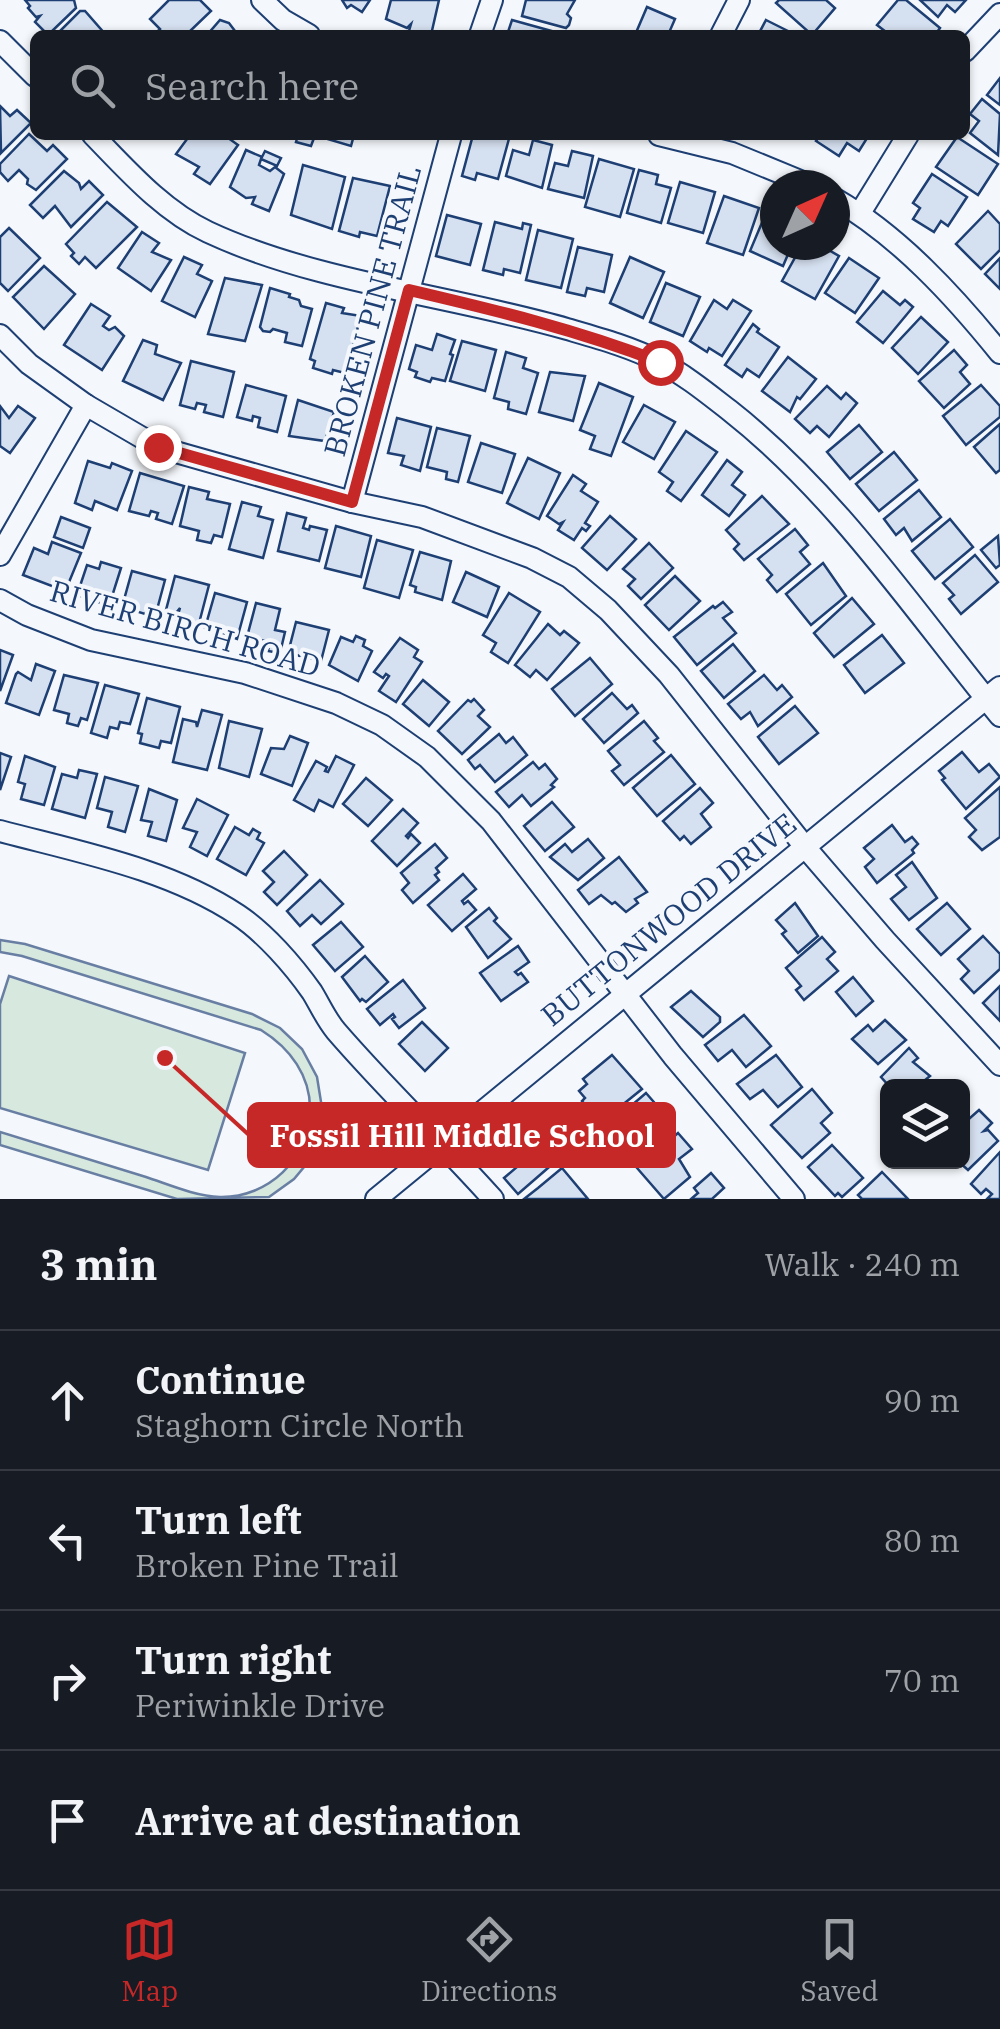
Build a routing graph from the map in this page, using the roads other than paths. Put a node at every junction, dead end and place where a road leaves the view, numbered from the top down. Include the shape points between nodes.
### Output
1 (262, 0) edge
2 (492, 0) edge
3 (739, 0) edge
4 (1000, 14) edge
5 (300, 30) edge
6 (482, 30) edge
7 (724, 30) edge
8 (0, 41) edge
9 (970, 46) edge
10 (30, 71) edge
11 (98, 140) edge
12 (450, 140) edge
13 (684, 140) edge
14 (905, 140) edge
15 (775, 170) edge
16 (850, 207) edge
17 (860, 213) junction
18 (409, 290) junction
19 (0, 335) edge
20 (1000, 353) edge
21 (86, 405) junction
22 (352, 502) junction
23 (0, 555) edge
24 (0, 600) edge
25 (993, 693) edge
26 (1000, 716) edge
27 (0, 831) edge
28 (805, 847) junction
29 (626, 994) junction
30 (1000, 1065) edge
31 (444, 1144) junction
32 (376, 1199) edge
33 (493, 1199) edge
34 (794, 1199) edge

1 - 5 street
2 - 6 street
3 - 7 street
4 - 9 street
8 - 10 street
11 - 18 street via 148,191 206,232 271,256
12 - 18 street, BROKEN PINE TRAIL
13 - 15 street
14 - 17 street
16 - 17 street
17 - 20 street
18 - 22 street, BROKEN PINE TRAIL
18 - 25 street via 605,340 699,386 762,436 821,496
19 - 21 street
21 - 22 street via 158,447
21 - 23 street
22 - 28 street via 422,517 569,577 669,675
24 - 29 street, RIVER BIRCH ROAD via 91,640 246,673 382,725 427,757 491,821
25 - 26 street
25 - 28 street, BUTTONWOOD DRIVE
27 - 31 street via 184,885 239,915 311,991 382,1083
28 - 29 street, BUTTONWOOD DRIVE
28 - 30 street
29 - 31 street, BUTTONWOOD DRIVE
29 - 34 street, RIVER BIRCH ROAD
31 - 32 street, BUTTONWOOD DRIVE
31 - 33 street

